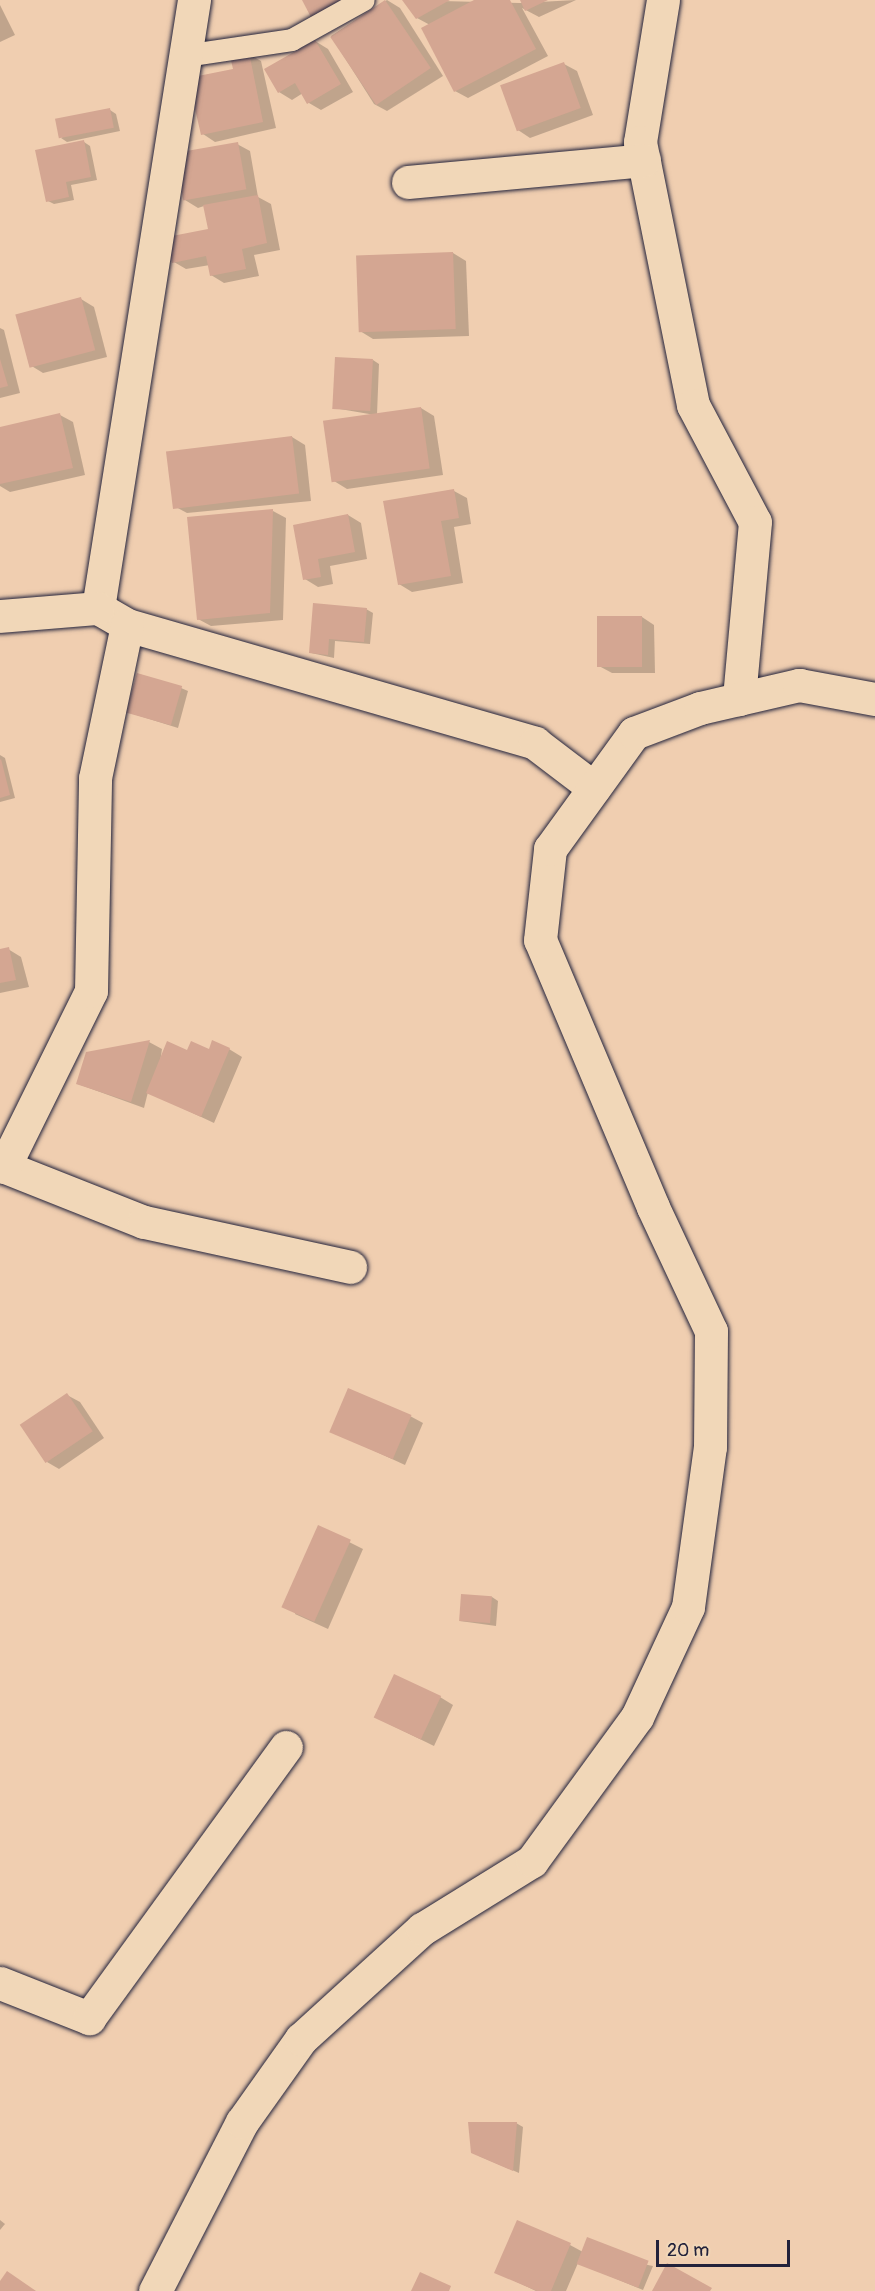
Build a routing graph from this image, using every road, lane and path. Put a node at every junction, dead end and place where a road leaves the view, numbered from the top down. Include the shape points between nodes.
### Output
1 (194, 0) edge
2 (364, 0) edge
3 (663, 0) edge
4 (185, 56) junction
5 (644, 160) junction
6 (408, 182) dead end
7 (98, 608) junction
8 (0, 616) edge
9 (127, 625) junction
10 (739, 699) junction
11 (875, 699) edge
12 (594, 788) junction
13 (2, 1166) edge
14 (350, 1268) dead end
15 (286, 1747) dead end
16 (0, 1983) edge
17 (154, 2291) edge

1 - 4 street
2 - 4 lane via 292,40
3 - 5 street via 640,142
4 - 7 street
5 - 6 street
5 - 10 street via 693,405 755,522
7 - 8 street
7 - 9 street
9 - 12 street via 535,743
9 - 13 street via 95,778 91,991
10 - 11 street via 799,685
10 - 12 street via 700,708 634,734
12 - 17 street via 550,849 540,940 652,1207 711,1331 710,1447 688,1607 637,1717 532,1861 422,1929 301,2039 242,2122
13 - 14 street via 144,1222
15 - 16 street via 89,2018

